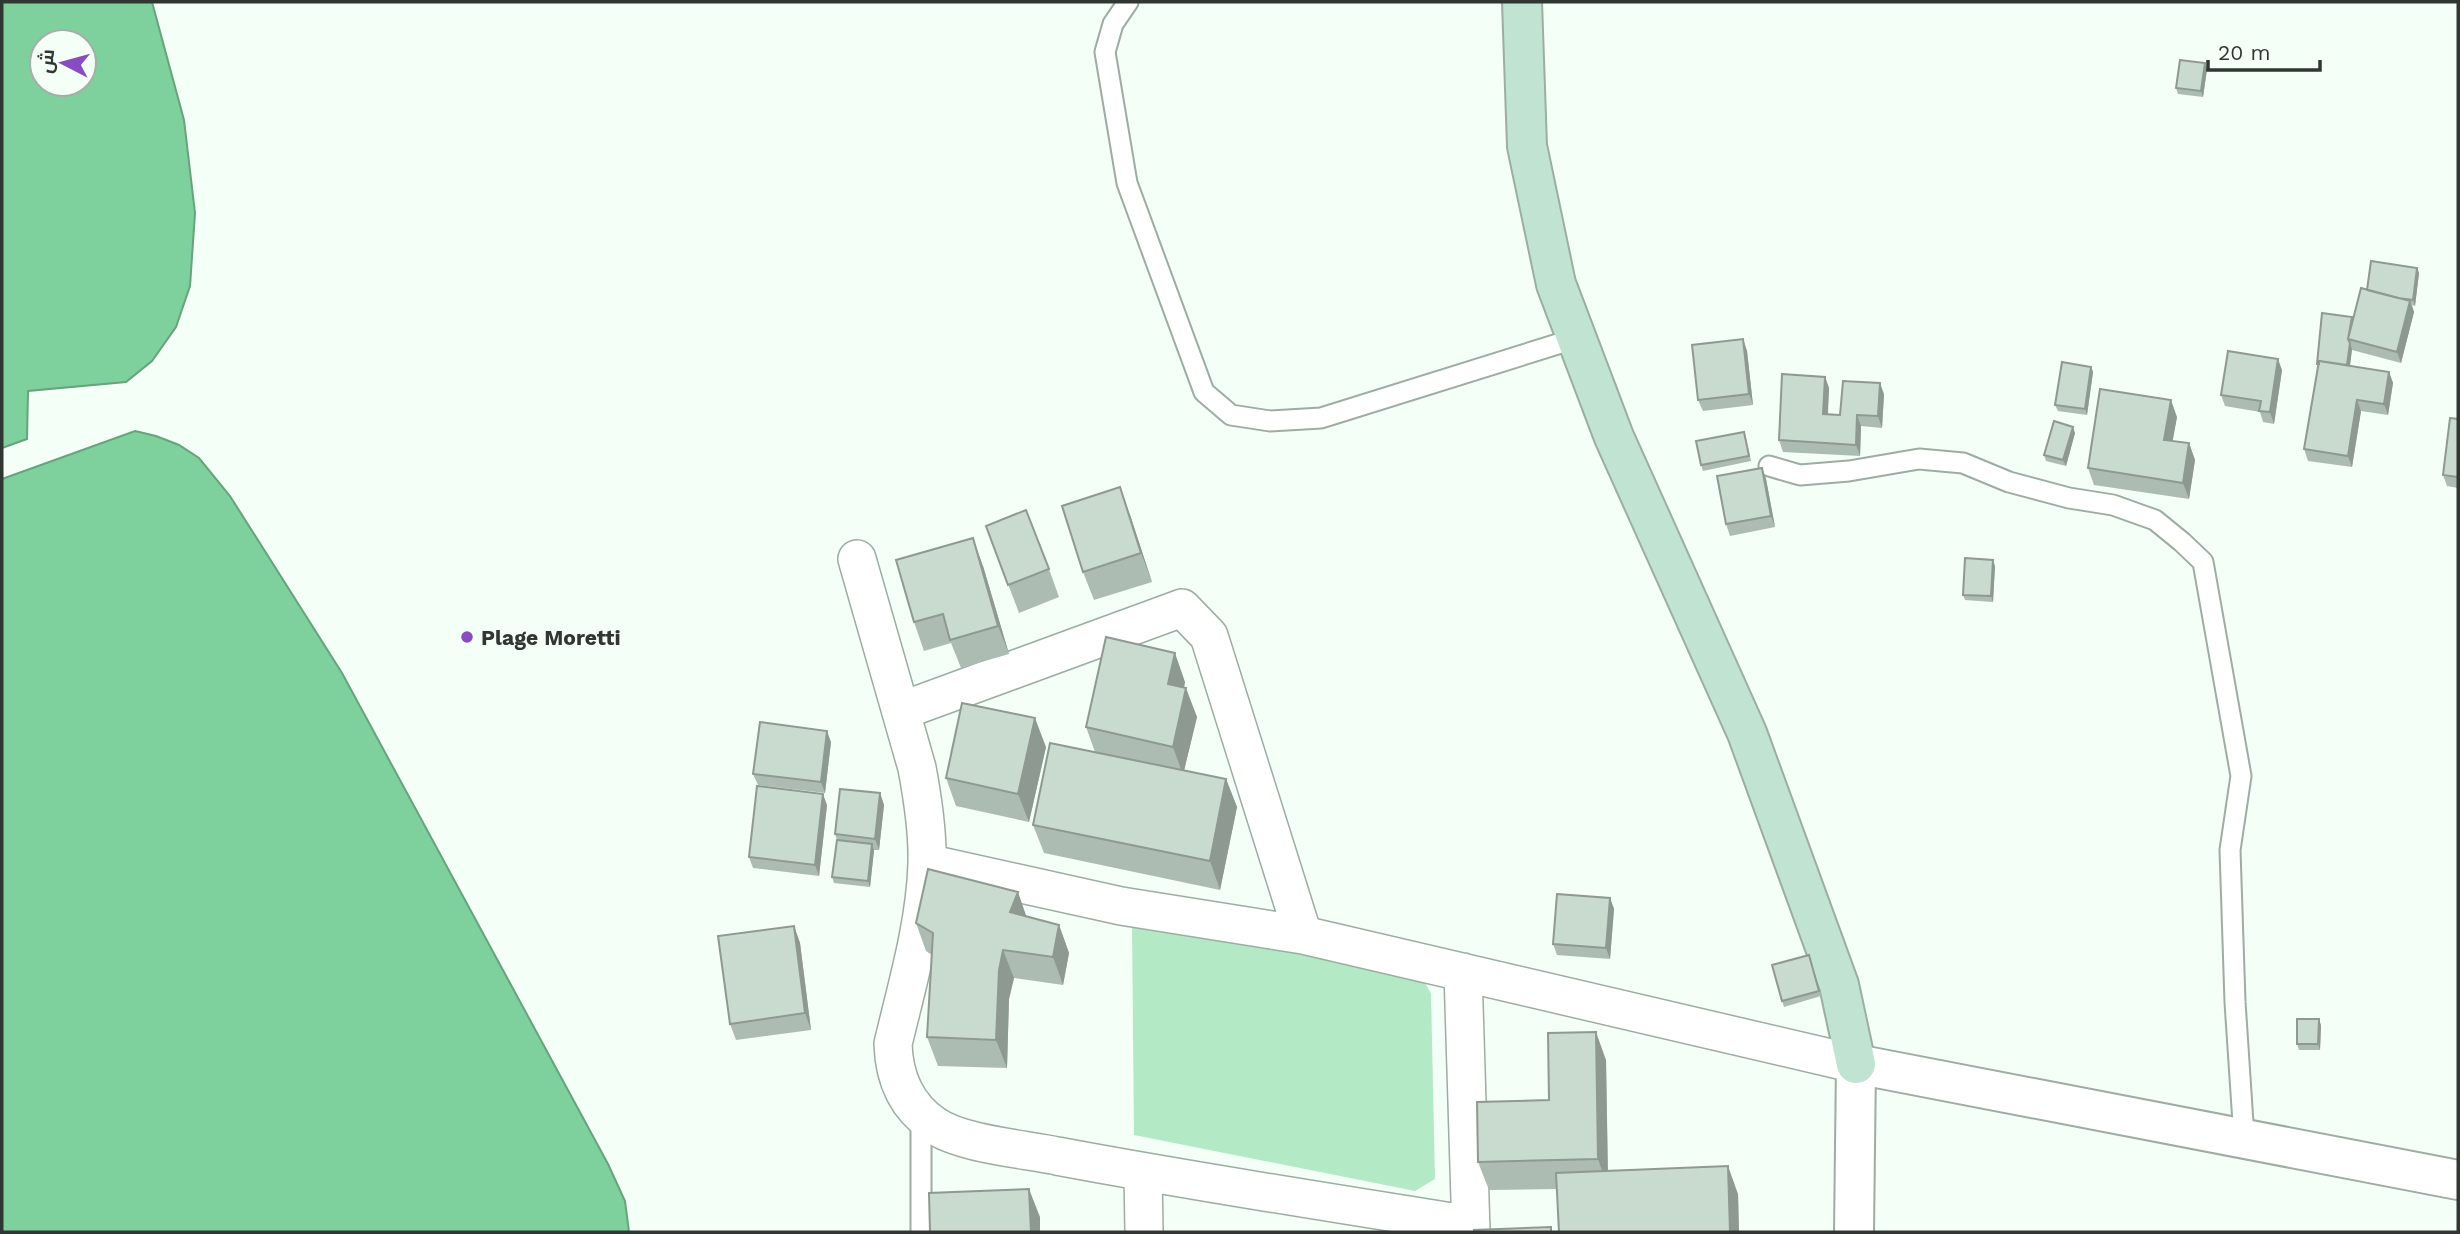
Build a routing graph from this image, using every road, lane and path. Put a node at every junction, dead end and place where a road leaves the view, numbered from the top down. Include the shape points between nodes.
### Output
1 (1128, 2) edge
2 (1522, 2) edge
3 (1577, 338) junction
4 (1769, 466) dead end
5 (857, 559) dead end
6 (901, 711) junction
7 (927, 863) junction
8 (1303, 935) junction
9 (1463, 972) junction
10 (1856, 1064) junction
11 (921, 1115) junction
12 (2244, 1138) junction
13 (1143, 1172) junction
14 (2458, 1181) edge
15 (1471, 1228) edge
16 (921, 1232) edge
17 (1144, 1232) edge
18 (1854, 1232) edge

1 - 3 lane via 1113,24 1105,52 1128,183 1204,392 1231,415 1270,421 1321,418
2 - 3 main road via 1527,146 1556,284
3 - 10 main road via 1614,437 1747,733 1839,985
4 - 12 lane via 1800,475 1919,459 1963,463 2009,482 2112,505 2155,520 2203,562 2241,776 2231,850
5 - 6 street
6 - 7 street via 923,800
6 - 8 street via 1182,608 1209,636
7 - 8 street via 1121,906
7 - 11 street via 918,936 893,1044 899,1083
8 - 9 street
9 - 10 street
9 - 15 street
10 - 12 street
10 - 18 street
11 - 13 street via 968,1139
11 - 16 lane
12 - 14 street
13 - 15 street
13 - 17 street

